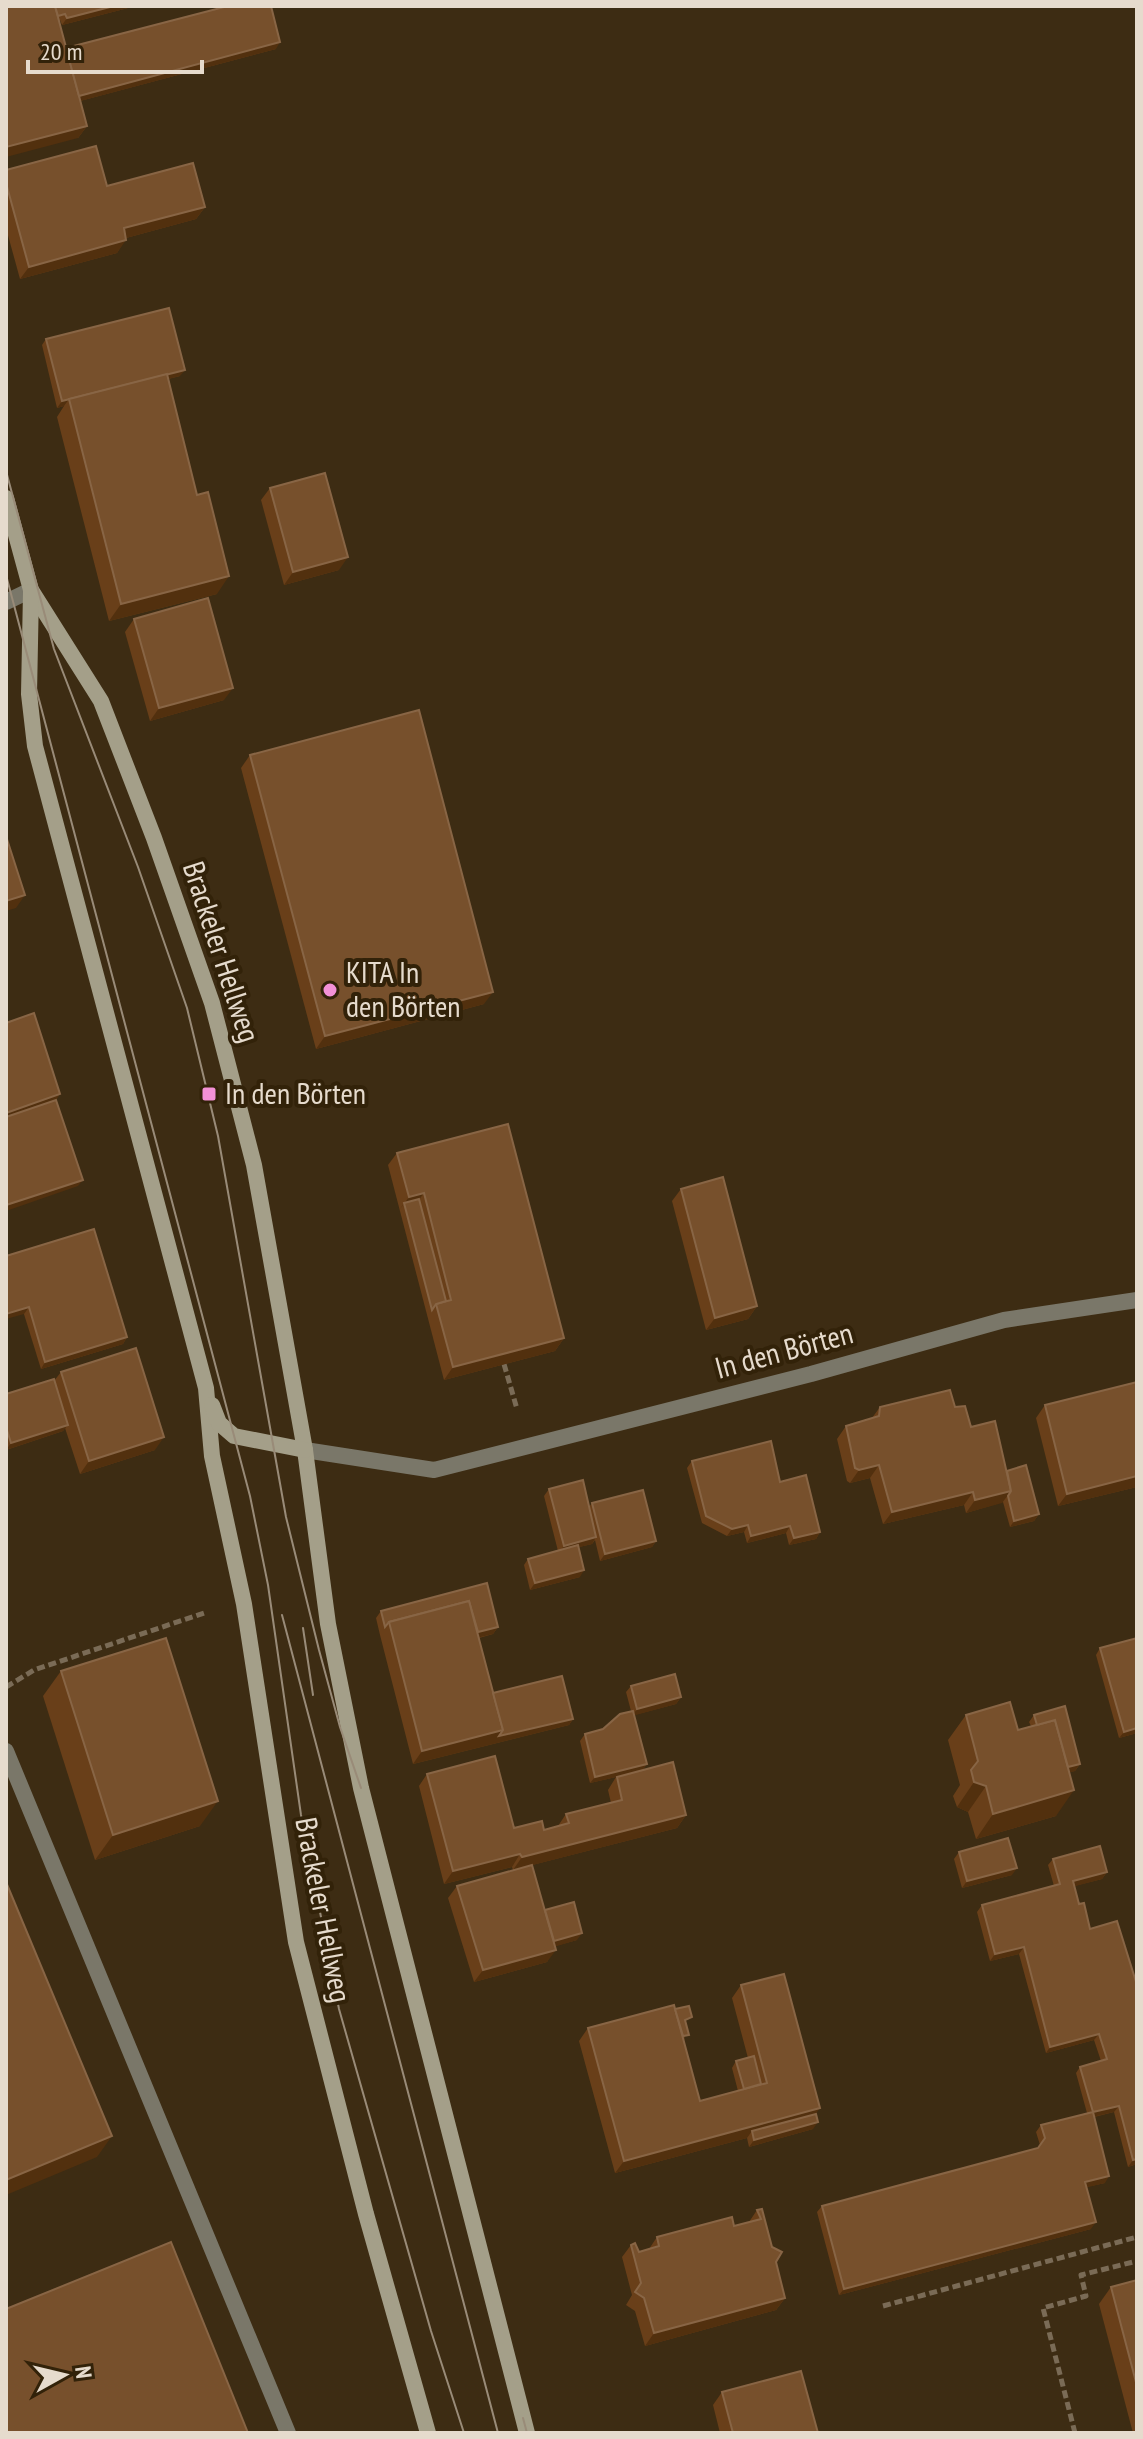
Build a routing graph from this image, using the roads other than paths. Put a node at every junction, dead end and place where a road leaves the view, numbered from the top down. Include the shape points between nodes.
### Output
1 (6, 498) edge
2 (31, 590) junction
3 (6, 602) edge
4 (1137, 1300) edge
5 (206, 1388) junction
6 (305, 1450) junction
7 (6, 1751) edge
8 (525, 2426) edge
9 (288, 2433) edge
10 (428, 2433) edge

1 - 2 main road, Brackeler Hellweg
2 - 3 street
2 - 5 main road, Brackeler Hellweg via 29,694 35,746
2 - 6 main road, Brackeler Hellweg via 101,701 212,1003 254,1165
4 - 6 street, In den Börten via 1004,1320 434,1470
5 - 6 main road, Brackeler Hellweg via 219,1423 234,1436
5 - 10 main road, Brackeler Hellweg via 212,1456 244,1604 296,1942
6 - 8 main road, Brackeler Hellweg via 328,1624 361,1788
7 - 9 street

